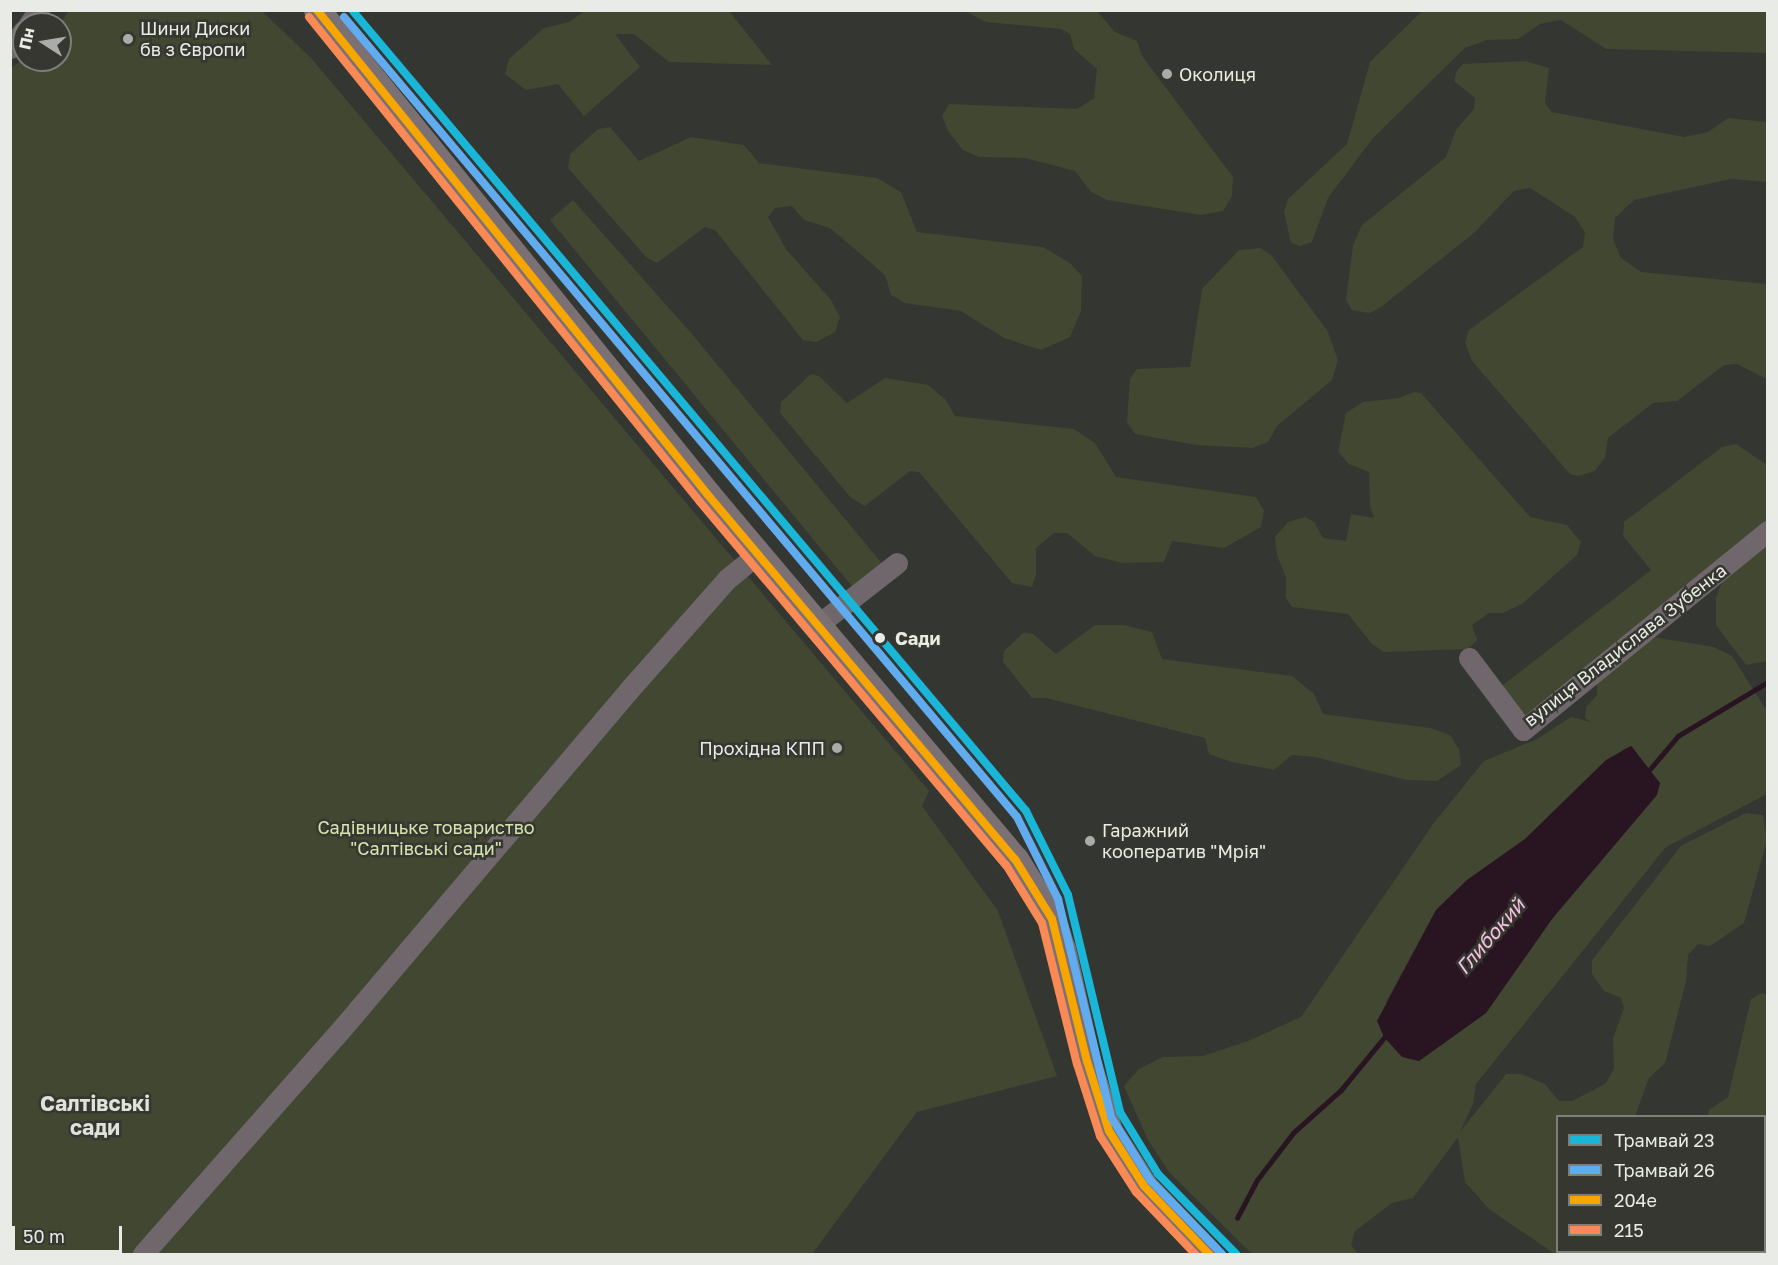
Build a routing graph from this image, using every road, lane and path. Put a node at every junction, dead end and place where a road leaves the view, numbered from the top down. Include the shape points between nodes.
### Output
1 (317, 10) edge
2 (1767, 531) edge
3 (759, 553) junction
4 (897, 563) dead end
5 (819, 624) junction
6 (1469, 658) dead end
7 (1200, 1245) edge
8 (143, 1254) edge

1 - 3 main road
2 - 6 street, вулиця Владислава Зубенка via 1523,730
3 - 5 main road
3 - 8 street via 727,579 628,691 344,1026
4 - 5 street
5 - 7 main road via 1015,859 1036,891 1062,949 1087,1061 1109,1131 1132,1172

